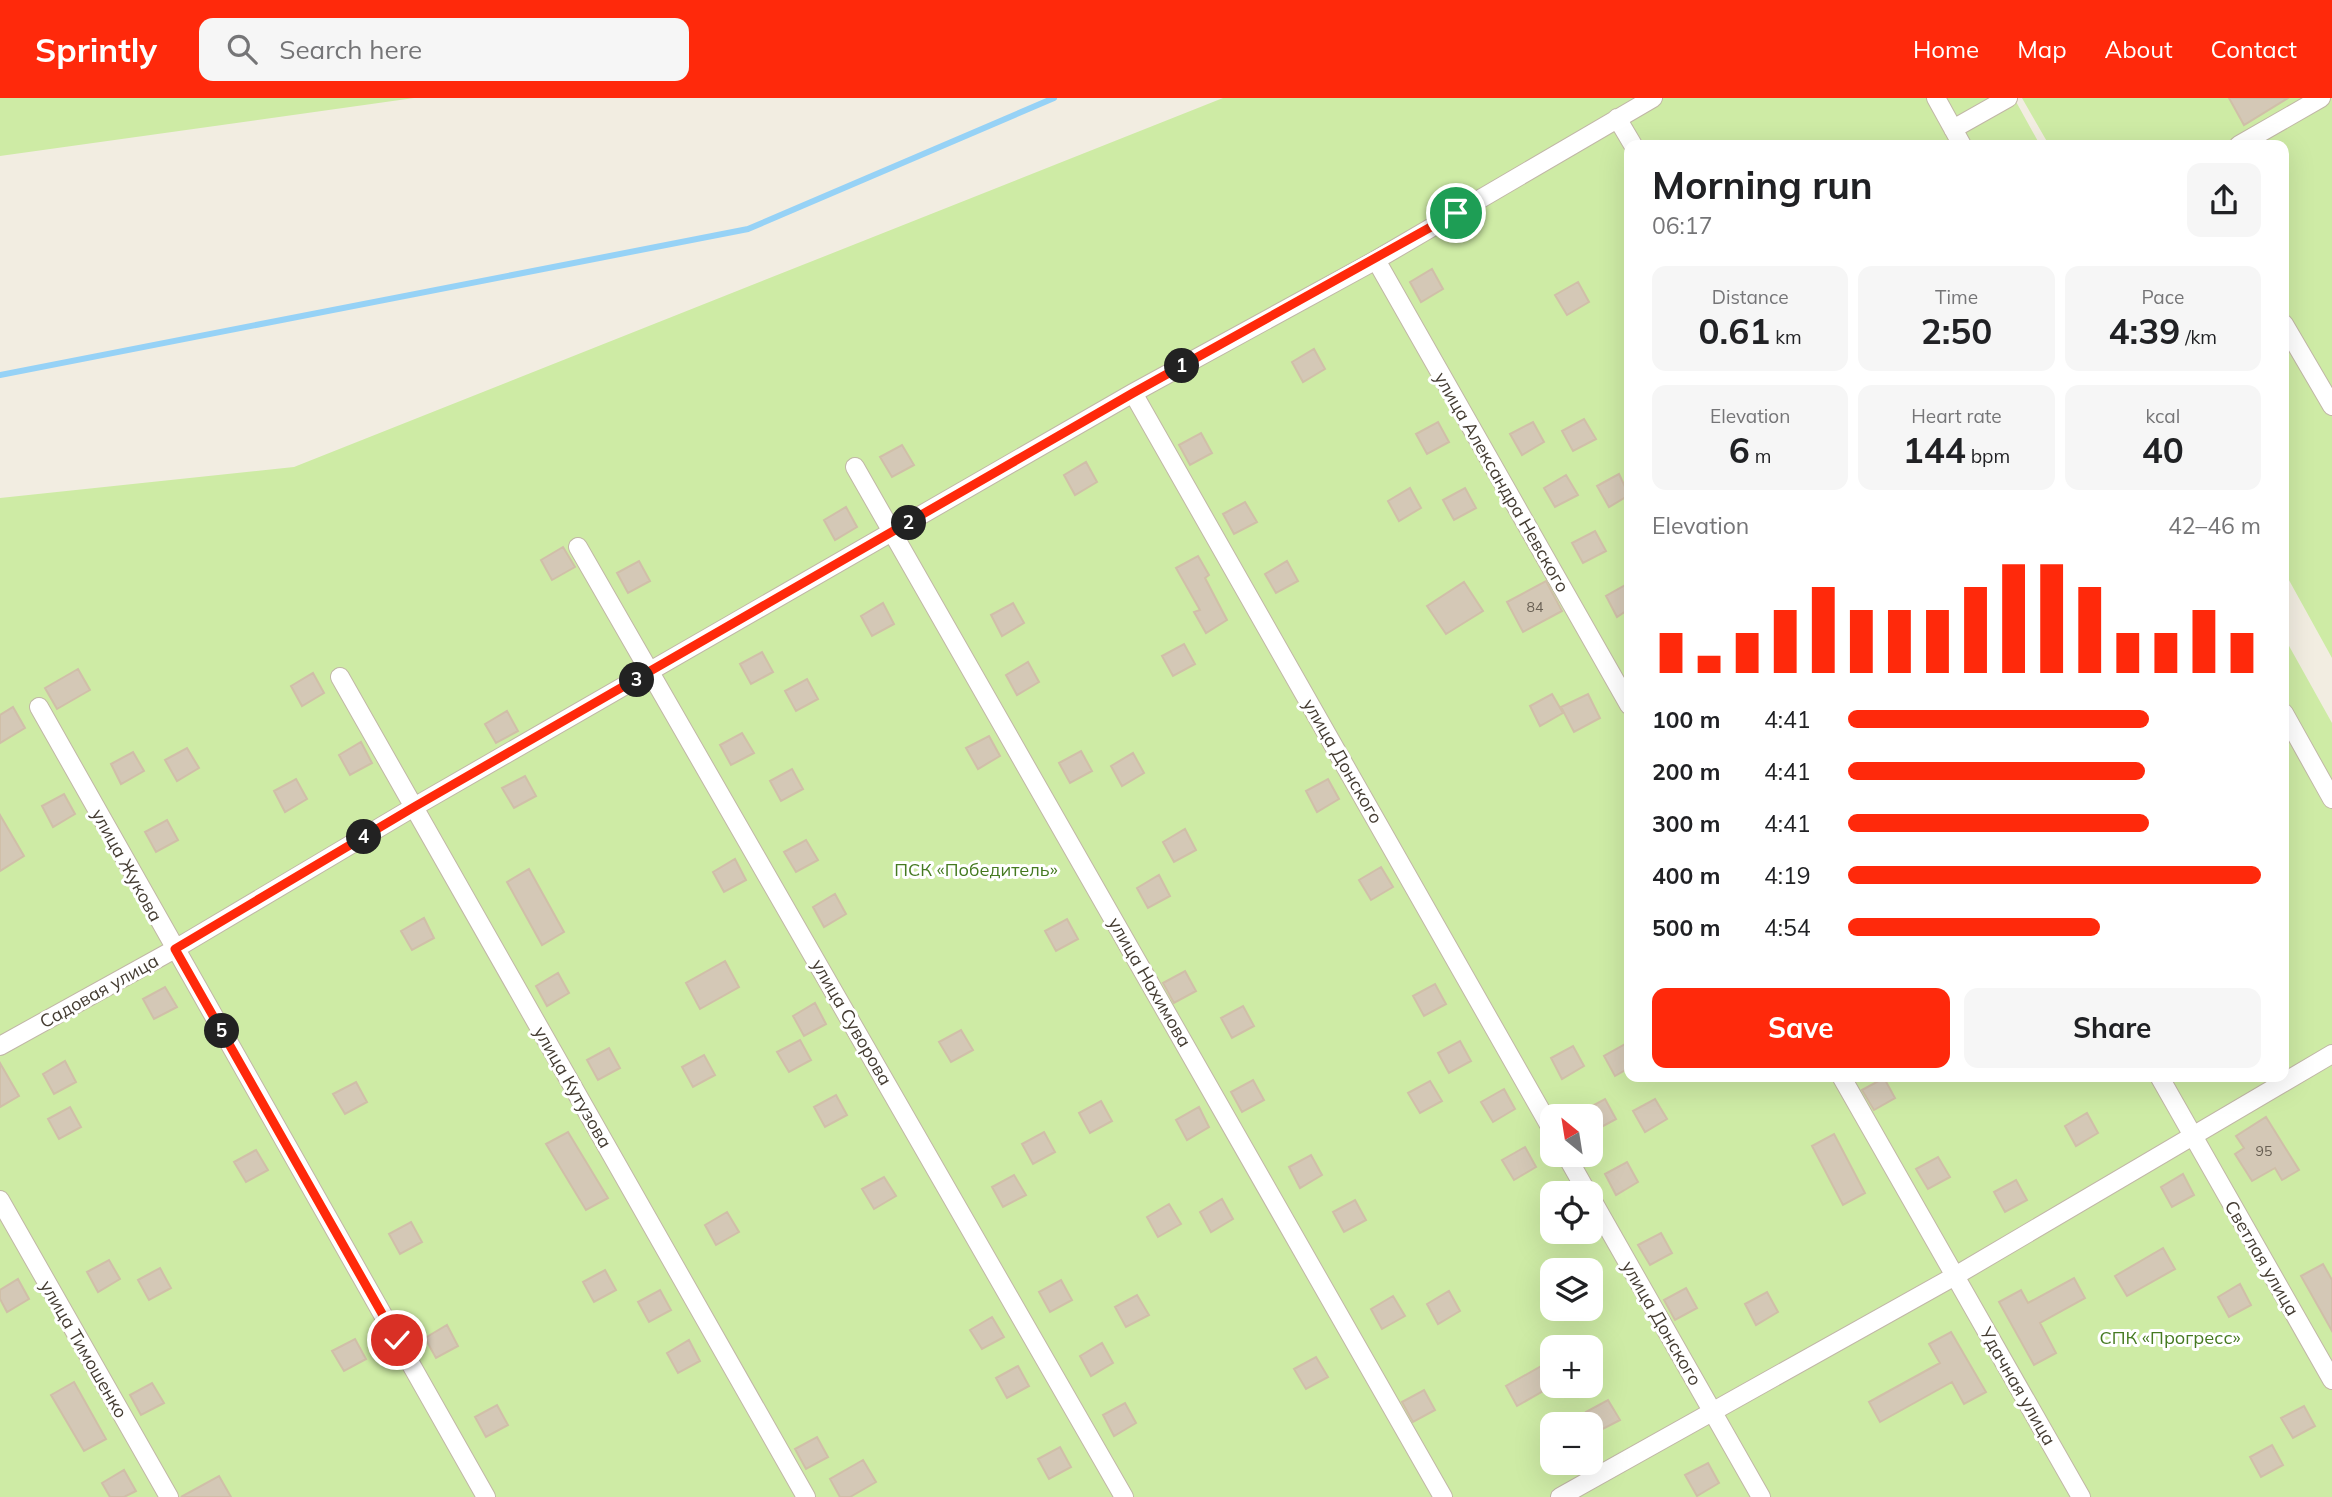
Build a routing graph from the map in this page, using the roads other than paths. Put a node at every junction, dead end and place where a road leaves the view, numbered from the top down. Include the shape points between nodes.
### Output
1 (1653, 98) edge
2 (1936, 98) edge
3 (2008, 98) edge
4 (2321, 98) edge
5 (1617, 118) junction
6 (1953, 129) junction
7 (1630, 140) edge
8 (1959, 140) edge
9 (2248, 140) edge
10 (1376, 260) junction
11 (2289, 333) edge
12 (1133, 393) junction
13 (2332, 406) edge
14 (855, 467) dead end
15 (893, 531) junction
16 (578, 547) dead end
17 (651, 672) junction
18 (340, 677) dead end
19 (1624, 696) edge
20 (39, 707) dead end
21 (2289, 722) edge
22 (2332, 799) edge
23 (414, 807) junction
24 (175, 949) junction
25 (0, 1046) edge
26 (2332, 1054) edge
27 (2289, 1079) edge
28 (1844, 1082) edge
29 (2162, 1082) edge
30 (2284, 1082) edge
31 (1540, 1109) edge
32 (2192, 1135) junction
33 (0, 1200) edge
34 (1603, 1219) edge
35 (1955, 1276) junction
36 (2332, 1380) edge
37 (1712, 1411) junction
38 (169, 1497) edge
39 (486, 1497) edge
40 (806, 1497) edge
41 (1124, 1497) edge
42 (1443, 1497) edge
43 (1560, 1497) edge
44 (1761, 1497) edge
45 (2081, 1497) edge

1 - 5 street, Садовая улица
2 - 6 street
3 - 6 street
4 - 9 street
5 - 7 street
5 - 10 street, Садовая улица
6 - 8 street
10 - 12 street, Садовая улица
10 - 19 street, улица Александра Невского
11 - 13 street
12 - 15 street, Садовая улица
12 - 31 street, улица Донского
14 - 15 street, улица Нахимова
15 - 17 street, Садовая улица
15 - 42 street, улица Нахимова
16 - 17 street, улица Суворова
17 - 23 street, Садовая улица
17 - 41 street, улица Суворова
18 - 23 street, улица Кутузова
20 - 24 street, улица Жукова
21 - 22 street
23 - 24 street, Садовая улица
23 - 40 street, улица Кутузова
24 - 25 street, Садовая улица
24 - 39 street, улица Жукова
26 - 27 street
28 - 35 street
29 - 32 street, Светлая улица
30 - 32 street
32 - 35 street
32 - 36 street, Светлая улица
33 - 38 street, улица Тимошенко
34 - 37 street, улица Донского
35 - 37 street
35 - 45 street, Удачная улица
37 - 43 street
37 - 44 street, улица Донского

